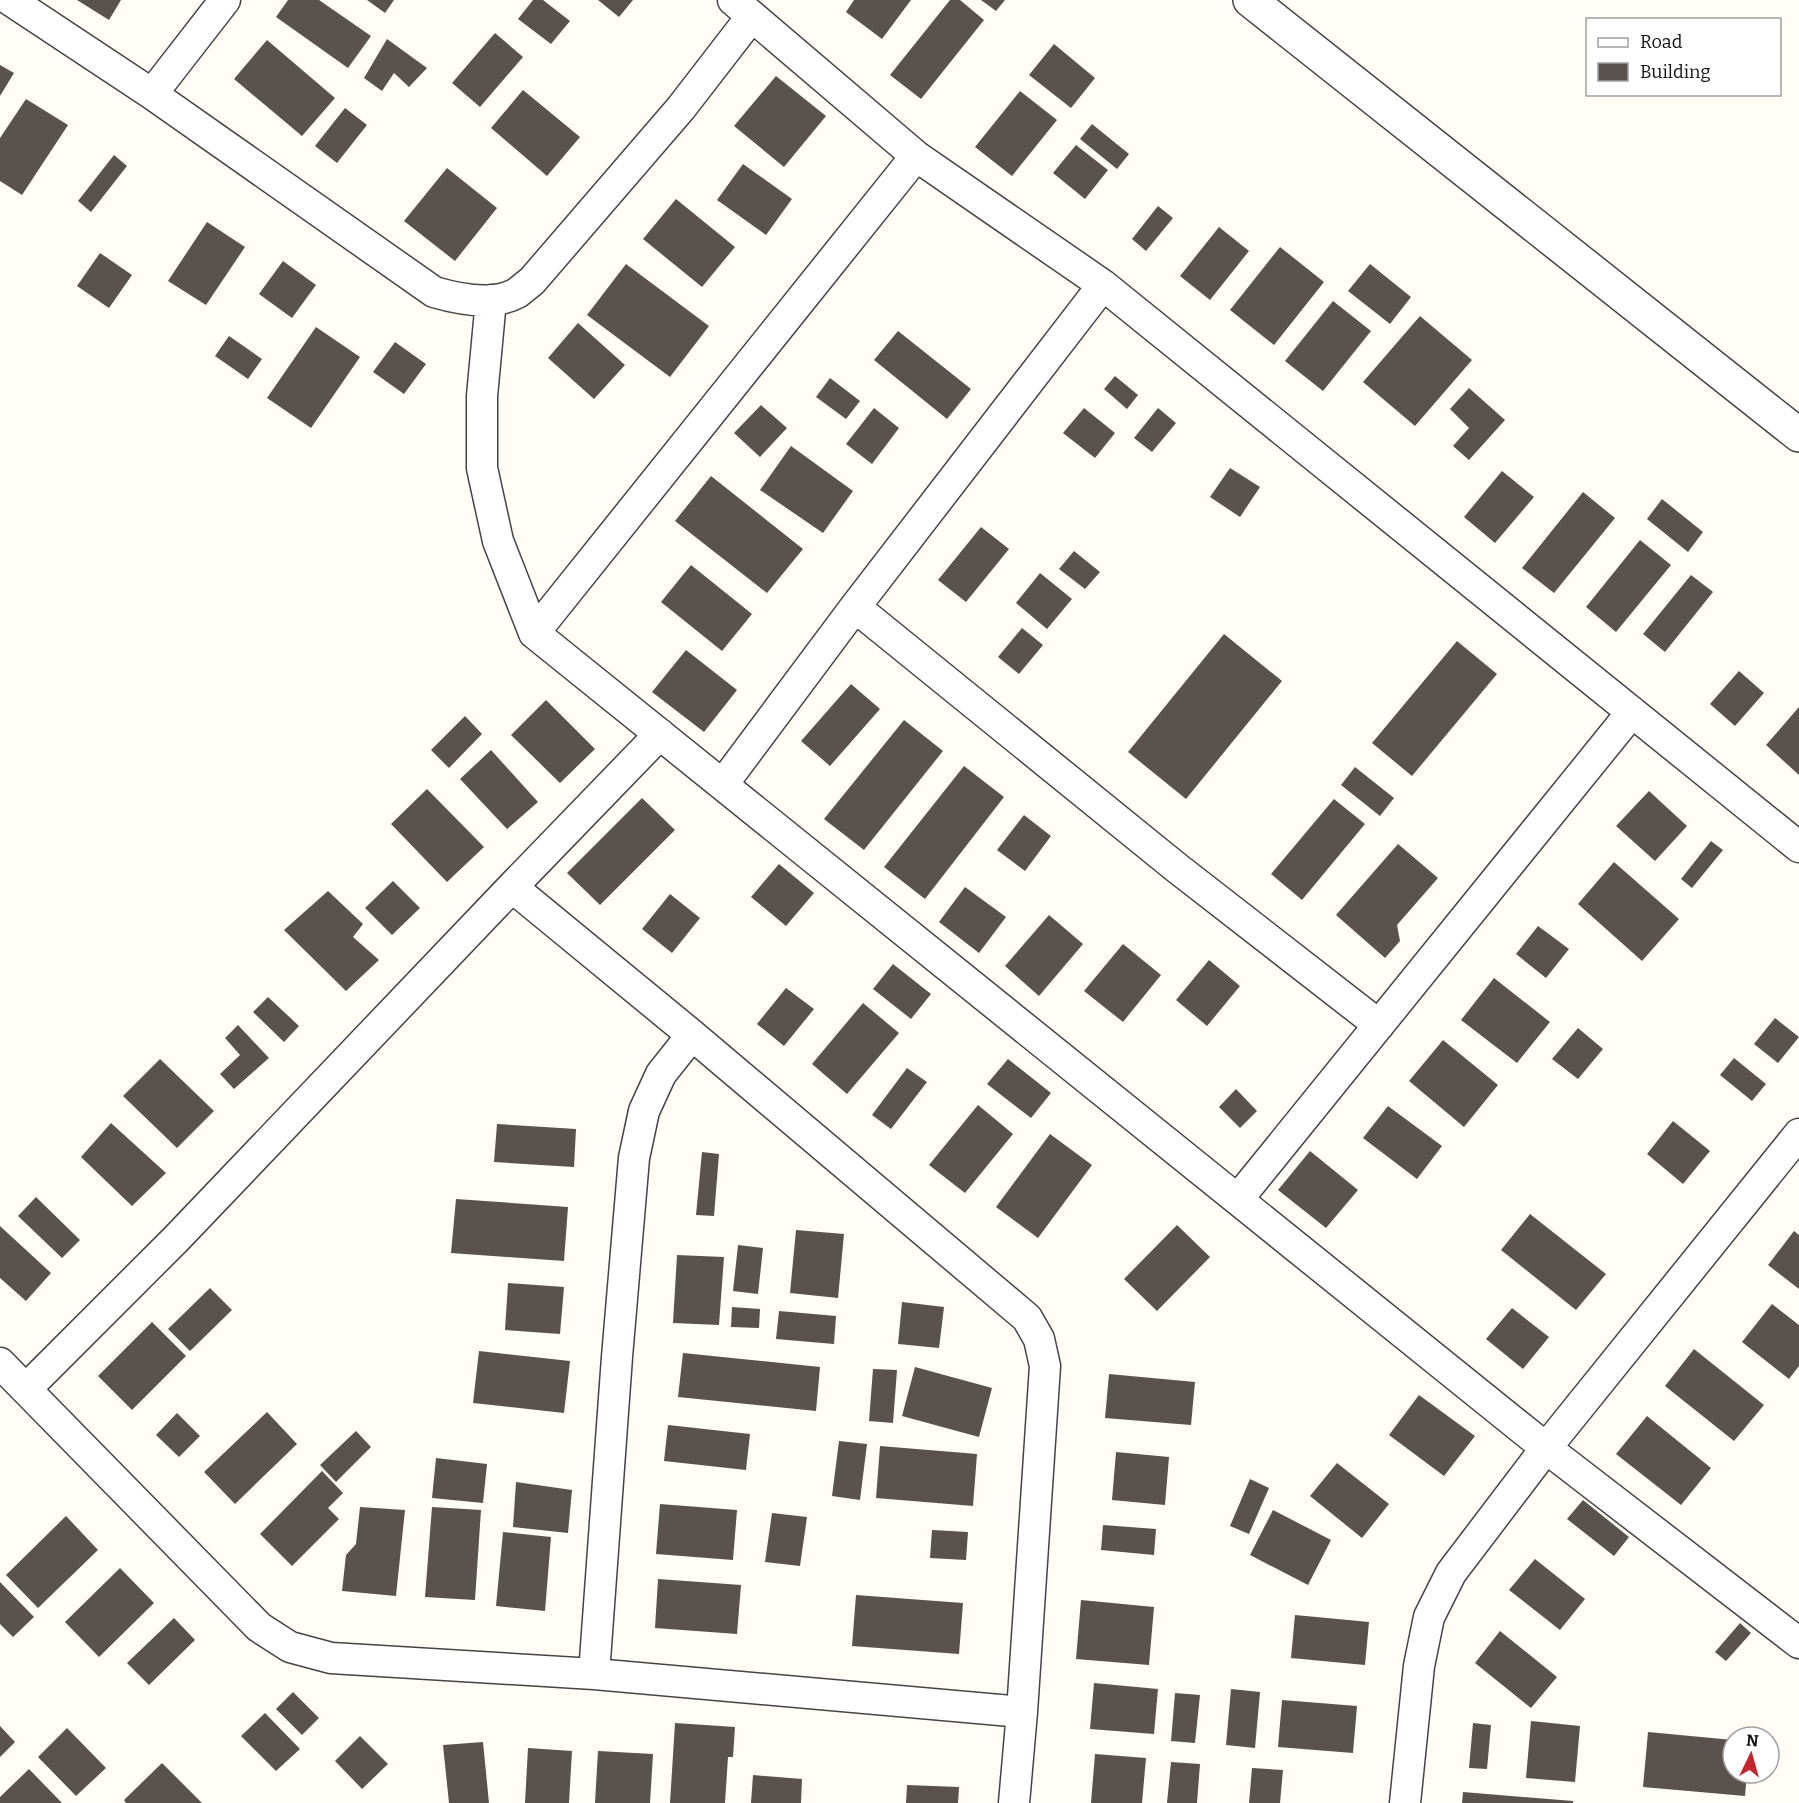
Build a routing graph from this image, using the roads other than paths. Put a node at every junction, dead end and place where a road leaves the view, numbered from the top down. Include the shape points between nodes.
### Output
1 (10, 0) edge
2 (225, 0) edge
3 (1250, 0) edge
4 (742, 8) edge
5 (152, 94) junction
6 (916, 156) junction
7 (1103, 285) junction
8 (491, 300) junction
9 (1799, 435) edge
10 (855, 607) junction
11 (534, 633) junction
12 (1632, 712) junction
13 (660, 734) junction
14 (723, 784) junction
15 (1799, 847) edge
16 (512, 887) junction
17 (1379, 1025) junction
18 (692, 1035) junction
19 (1799, 1134) edge
20 (1238, 1199) junction
21 (0, 1363) edge
22 (26, 1389) junction
23 (1546, 1448) junction
24 (1799, 1643) edge
25 (594, 1674) junction
26 (1022, 1712) junction
27 (1014, 1803) edge
28 (1405, 1803) edge

1 - 5 street
2 - 5 street
3 - 9 street
4 - 6 street
4 - 8 street via 681,108 532,281 515,294
5 - 8 street via 434,292 461,300
6 - 7 street
6 - 11 street
7 - 10 street
7 - 12 street
8 - 11 street via 482,396 482,468 498,541
10 - 14 street
10 - 17 street via 1177,868
11 - 13 street
12 - 15 street
12 - 17 street
13 - 14 street
13 - 16 street
14 - 20 street
16 - 18 street
16 - 22 street via 177,1238
17 - 20 street
18 - 25 street via 661,1074 644,1111 634,1158
18 - 26 street via 1027,1318 1039,1339 1045,1366
19 - 23 street
20 - 23 street
21 - 22 street
22 - 25 street via 260,1627 290,1647 331,1658
23 - 24 street
23 - 28 street via 1451,1573 1429,1617 1419,1666
25 - 26 street
26 - 27 street

